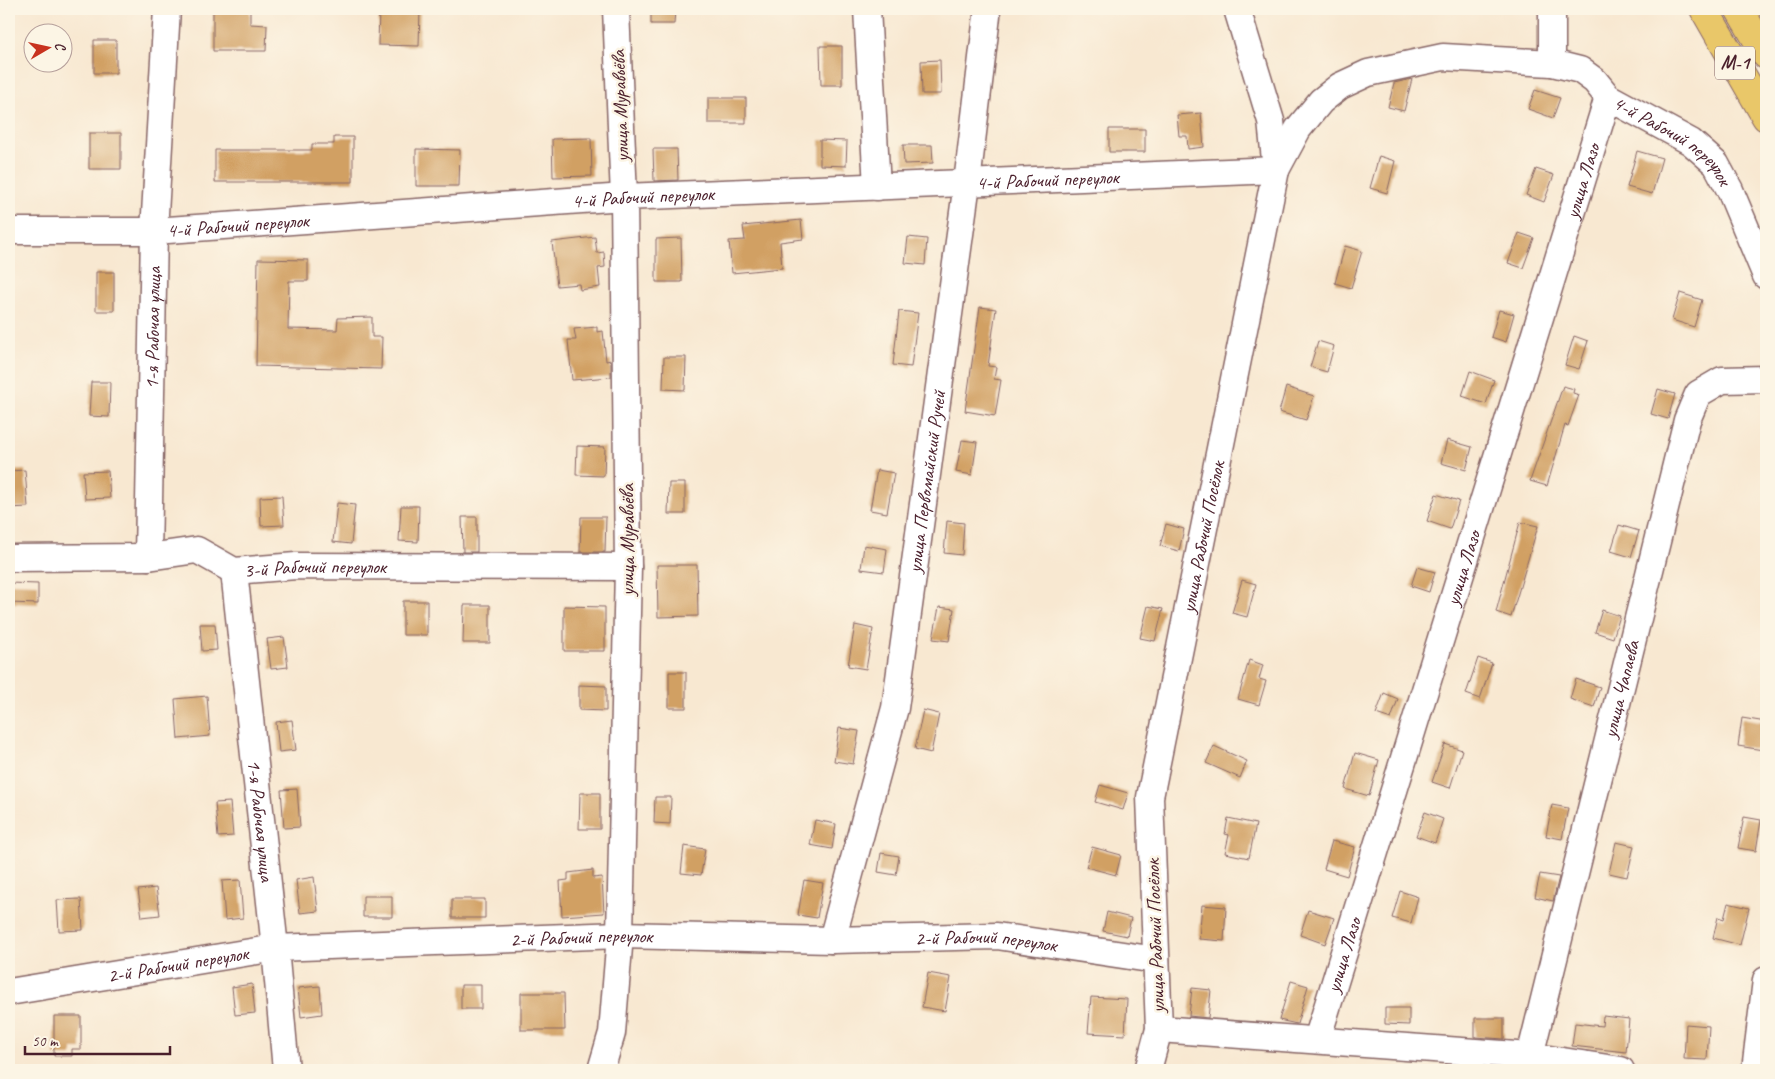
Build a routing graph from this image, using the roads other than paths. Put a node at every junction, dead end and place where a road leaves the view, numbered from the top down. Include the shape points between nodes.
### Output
1 (167, 9) edge
2 (616, 9) edge
3 (867, 9) edge
4 (1237, 9) edge
5 (1552, 9) edge
6 (1704, 9) edge
7 (1739, 9) edge
8 (987, 16) dead end
9 (1766, 55) edge
10 (1552, 63) junction
11 (1608, 97) junction
12 (1766, 117) edge
13 (1276, 170) junction
14 (967, 183) junction
15 (877, 187) junction
16 (624, 197) junction
17 (9, 230) edge
18 (154, 231) junction
19 (1766, 276) edge
20 (1766, 379) edge
21 (9, 558) edge
22 (148, 558) junction
23 (628, 567) junction
24 (234, 571) junction
25 (620, 935) junction
26 (832, 940) junction
27 (275, 948) junction
28 (1156, 960) junction
29 (1766, 980) edge
30 (9, 992) edge
31 (1159, 1029) junction
32 (1317, 1040) junction
33 (1530, 1056) junction
34 (286, 1070) edge
35 (601, 1070) edge
36 (1148, 1070) edge
37 (1621, 1070) edge
38 (1755, 1070) edge

1 - 18 street, 1-я Рабочая улица
2 - 16 street, улица Муравьёва
3 - 15 street
4 - 13 street, улица Рабочий Посёлок via 1271,121
5 - 10 street
6 - 12 highway, М-1
7 - 9 highway, М-1
8 - 14 street, улица Первомайский Ручей
10 - 11 street, 4-й Рабочий переулок via 1580,70
10 - 13 street, 4-й Рабочий переулок via 1443,57 1368,73 1340,86 1320,101 1298,129
11 - 19 street, 4-й Рабочий переулок via 1691,142 1716,164
11 - 32 street, улица Лазо
13 - 14 street, 4-й Рабочий переулок
13 - 28 street, улица Рабочий Посёлок via 1150,797
14 - 15 street, 4-й Рабочий переулок
14 - 26 street, улица Первомайский Ручей via 895,708
15 - 16 street, 4-й Рабочий переулок
16 - 18 street, 4-й Рабочий переулок
16 - 23 street, улица Муравьёва
17 - 18 street, 4-й Рабочий переулок
18 - 22 street, 1-я Рабочая улица
20 - 33 street, улица Чапаева via 1722,380 1698,394 1687,420
21 - 22 street, 3-й Рабочий переулок
22 - 24 street, 3-й Рабочий переулок via 197,550
23 - 24 street, 3-й Рабочий переулок via 296,566
23 - 25 street, улица Муравьёва
24 - 27 street, 1-я Рабочая улица
25 - 26 street, 2-й Рабочий переулок
25 - 27 street, 2-й Рабочий переулок
25 - 35 street, улица Муравьёва via 612,1033
26 - 28 street, 2-й Рабочий переулок via 997,936
27 - 30 street, 2-й Рабочий переулок
27 - 34 street, 1-я Рабочая улица
28 - 31 street, улица Рабочий Посёлок
29 - 38 street
31 - 32 street
31 - 36 street, улица Рабочий Посёлок
32 - 33 street
33 - 37 street

